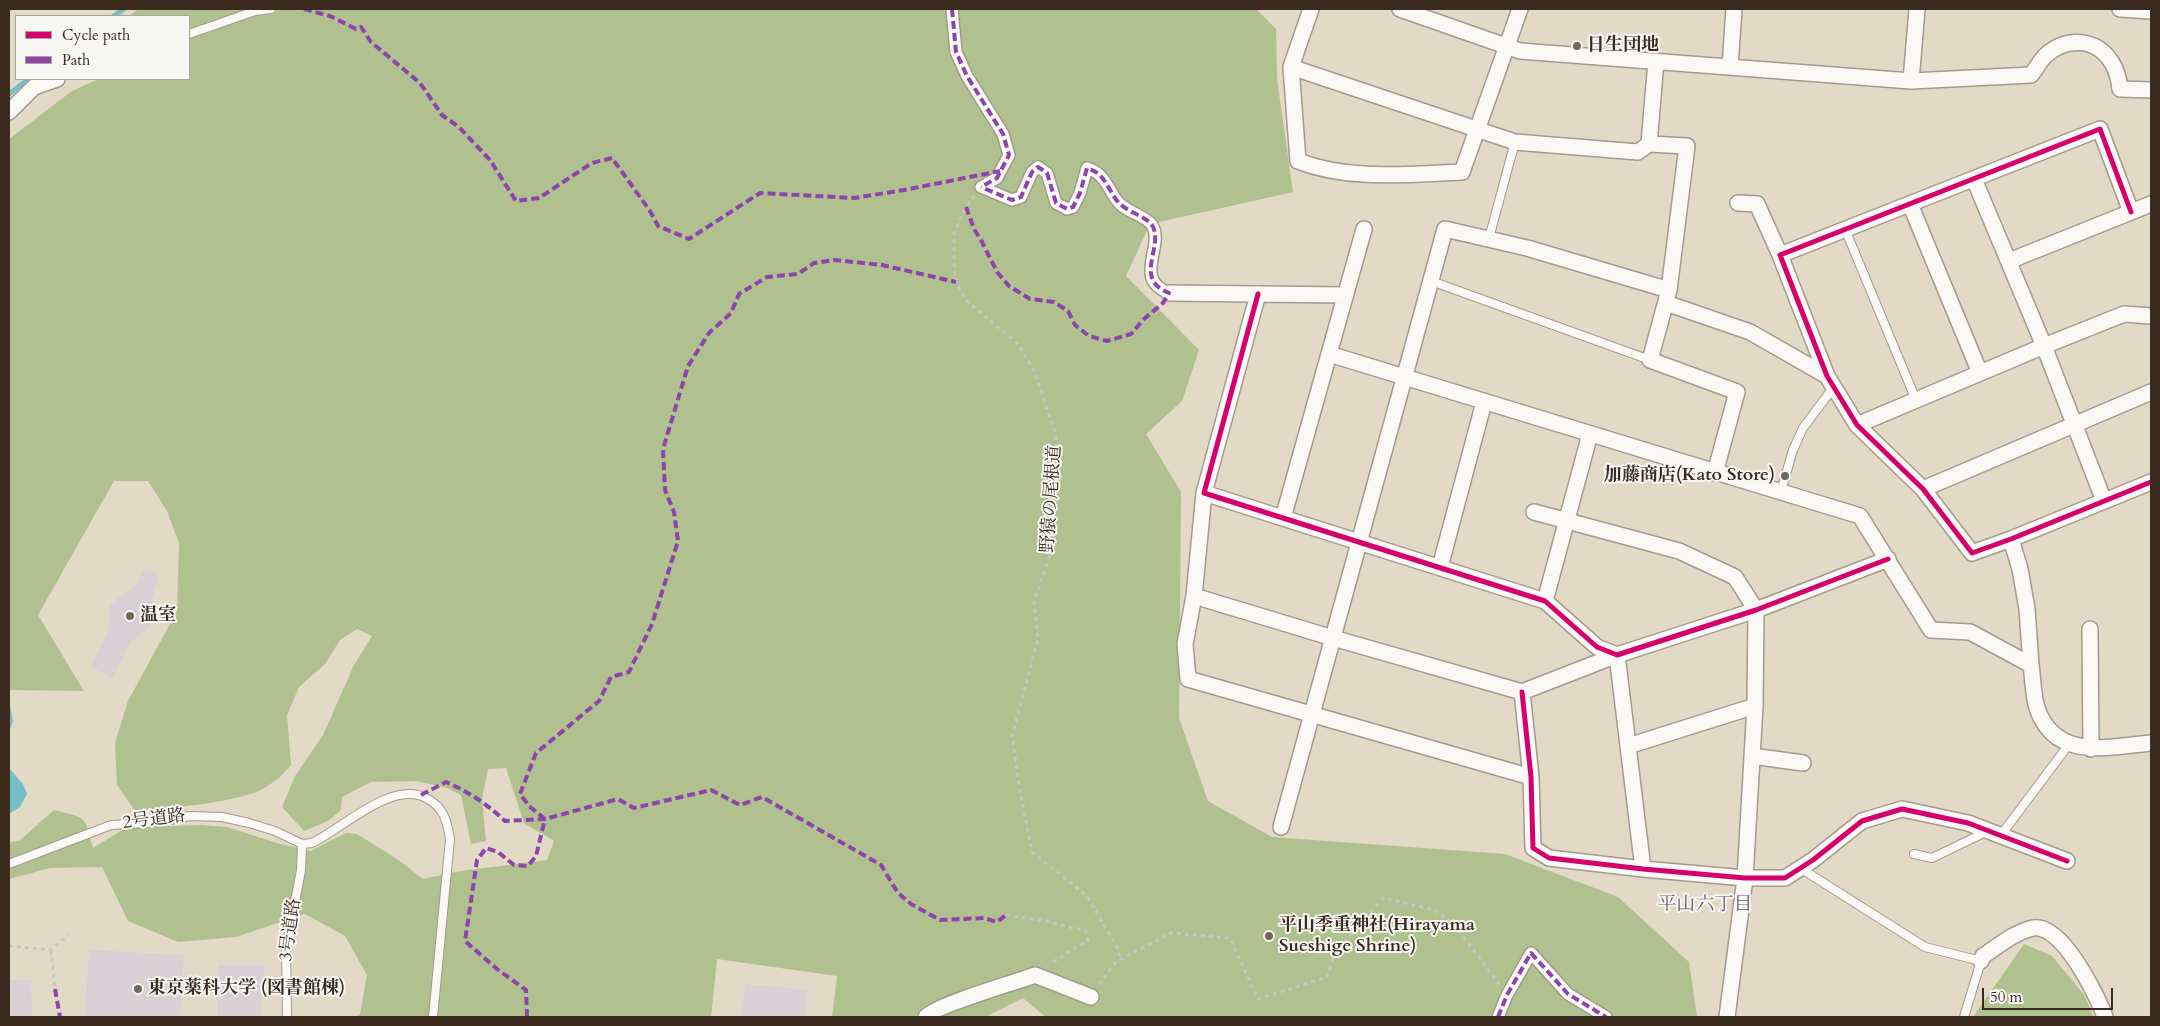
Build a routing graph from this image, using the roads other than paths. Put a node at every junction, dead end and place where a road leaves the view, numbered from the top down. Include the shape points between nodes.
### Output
1 (271, 9) edge
2 (952, 9) edge
3 (1311, 9) edge
4 (1400, 9) edge
5 (1520, 9) edge
6 (1734, 9) edge
7 (1917, 9) edge
8 (2120, 9) edge
9 (2151, 11) edge
10 (190, 34) edge
11 (1507, 47) junction
12 (1656, 61) junction
13 (1730, 66) junction
14 (1291, 67) junction
15 (54, 80) edge
16 (1911, 81) junction
17 (2151, 90) edge
18 (9, 112) edge
19 (1476, 130) junction
20 (1515, 142) junction
21 (1649, 144) junction
22 (1974, 179) junction
23 (1738, 203) dead end
24 (1910, 204) junction
25 (2151, 204) edge
26 (2131, 212) junction
27 (1364, 229) dead end
28 (1845, 229) junction
29 (1489, 238) junction
30 (1780, 255) junction
31 (2009, 261) junction
32 (1431, 280) junction
33 (1169, 293) joint
34 (1258, 294) junction
35 (1346, 295) junction
36 (1668, 297) junction
37 (2151, 316) edge
38 (2044, 346) junction
39 (1329, 354) junction
40 (1650, 360) junction
41 (1980, 373) junction
42 (1404, 377) junction
43 (1830, 382) junction
44 (2151, 392) edge
45 (1916, 400) junction
46 (1484, 402) junction
47 (2074, 425) junction
48 (1856, 426) junction
49 (1590, 434) junction
50 (1714, 473) junction
51 (2151, 482) edge
52 (1923, 489) junction
53 (1781, 491) junction
54 (1204, 493) junction
55 (2104, 501) junction
56 (1534, 512) dead end
57 (1283, 518) junction
58 (1566, 521) junction
59 (2011, 539) junction
60 (1359, 542) junction
61 (1888, 559) junction
62 (1440, 567) junction
63 (1194, 596) junction
64 (1545, 601) junction
65 (1756, 610) junction
66 (2090, 629) dead end
67 (1333, 638) junction
68 (1617, 656) junction
69 (2031, 665) junction
70 (1522, 692) junction
71 (1755, 706) junction
72 (1312, 714) junction
73 (2070, 743) junction
74 (2151, 743) edge
75 (1628, 746) junction
76 (2090, 749) junction
77 (1752, 756) junction
78 (1804, 763) dead end
79 (1531, 777) junction
80 (1281, 827) dead end
81 (1995, 833) junction
82 (302, 844) junction
83 (1914, 854) dead end
84 (2067, 861) dead end
85 (9, 864) edge
86 (1800, 868) junction
87 (1643, 869) junction
88 (1744, 878) junction
89 (1981, 961) junction
90 (1091, 998) road end
91 (287, 1017) edge
92 (433, 1017) edge
93 (926, 1017) edge
94 (1498, 1017) edge
95 (1606, 1017) edge
96 (1727, 1017) edge
97 (1964, 1017) edge
98 (2105, 1017) edge

1 - 10 lane via 255,11
2 - 33 street via 956,52 966,76 1003,134 1009,155 997,178 981,187 1012,200 1021,197 1032,172 1038,167 1047,173 1056,203 1067,209 1073,207 1080,194 1087,168 1094,170 1111,188 1120,204 1152,224 1151,270 1154,284
3 - 14 street
4 - 11 street
5 - 11 street
6 - 13 street
7 - 16 street
8 - 9 street
11 - 12 street via 1520,51
11 - 19 street
12 - 13 street
12 - 21 street
13 - 16 street
14 - 19 street
14 - 19 street via 1298,161 1316,168 1372,175 1462,172
15 - 18 street via 34,88
16 - 17 street via 2032,75 2044,56 2072,41 2087,43 2102,51 2112,62 2120,89
19 - 20 street
20 - 21 street via 1638,152
20 - 29 lane
21 - 36 street via 1687,146
22 - 24 street
22 - 26 street via 2100,129
22 - 31 street
23 - 30 street via 1758,204
24 - 28 street
24 - 41 street
25 - 26 street
26 - 31 street
27 - 35 street
28 - 30 street
28 - 45 lane
29 - 32 street via 1444,229
29 - 36 street
30 - 43 street
31 - 38 street
32 - 40 lane
32 - 42 street
33 - 34 street
34 - 35 street
34 - 54 street
35 - 39 street
36 - 40 street
36 - 43 street via 1750,332
37 - 38 street via 2124,314
38 - 41 street
38 - 47 street
39 - 42 street
39 - 57 street
40 - 50 street via 1737,392
41 - 45 street
42 - 46 street
42 - 60 street
43 - 48 street
43 - 53 lane via 1793,450
44 - 47 street
45 - 48 street
46 - 49 street
46 - 62 street
47 - 52 street
47 - 55 street
48 - 52 street
49 - 50 street
49 - 58 street
50 - 53 street
51 - 55 street
52 - 59 street via 1972,553
53 - 61 street via 1860,516
54 - 57 street
54 - 63 street
55 - 59 street
56 - 58 street
57 - 60 street
58 - 64 street
58 - 65 street via 1679,550 1735,577
59 - 69 street via 2027,609
60 - 62 street
60 - 67 street
61 - 65 street
61 - 69 street via 1931,630 1970,632
62 - 64 street
63 - 67 street
63 - 72 street via 1185,644 1188,679
64 - 68 street via 1597,647
65 - 68 street
65 - 71 street
66 - 76 street
67 - 70 street
67 - 72 street
68 - 70 street
68 - 75 street
69 - 73 street via 2037,707 2044,722 2059,740
70 - 79 street
71 - 75 street
71 - 77 street
72 - 79 street
72 - 80 street
73 - 76 street
73 - 81 lane
74 - 76 street
75 - 87 street
77 - 78 street
77 - 88 street
79 - 87 street via 1533,848 1549,858
81 - 83 lane via 1932,858
81 - 84 street
81 - 86 street via 1968,823 1902,809 1862,821
82 - 85 lane, 2号道路 via 250,823 213,816 190,816 111,825
82 - 91 lane, 3号道路 via 301,870 286,949
82 - 92 lane via 322,838 388,797 405,793 421,795 436,802 447,820 450,839
86 - 88 street via 1785,878
86 - 89 lane via 1925,947
87 - 88 street
88 - 96 street
89 - 97 lane
89 - 98 street via 1983,956 2016,934 2035,928 2050,933 2078,962
90 - 93 street via 1035,975 946,1005
94 - 95 street via 1507,994 1531,953 1568,994

